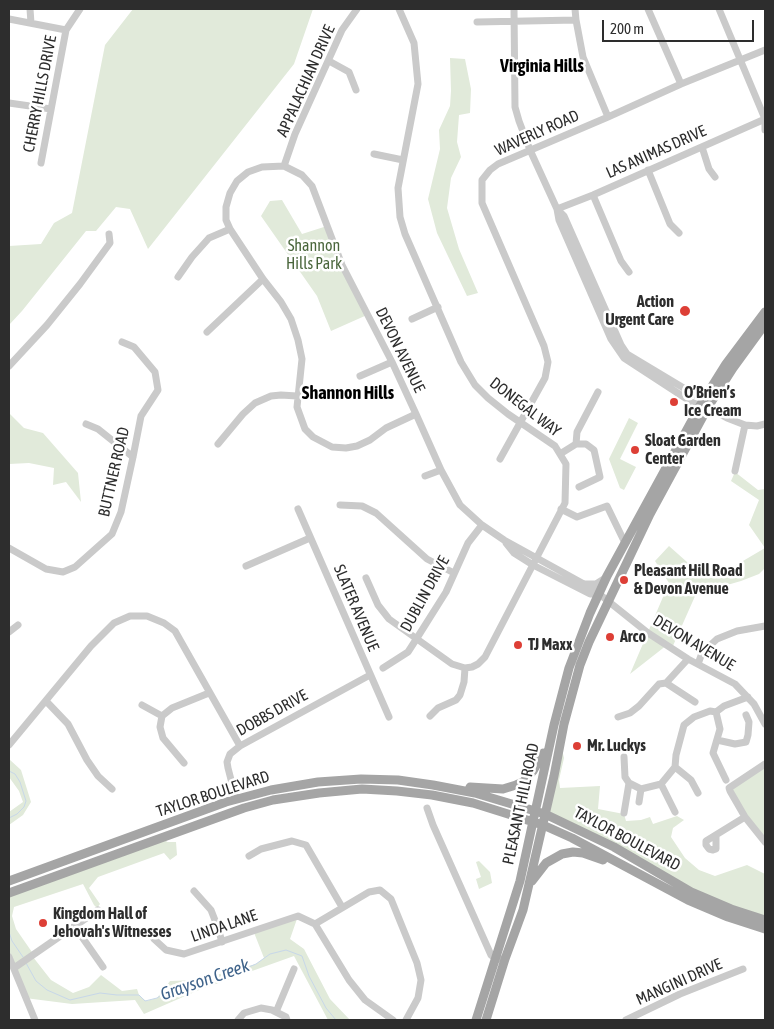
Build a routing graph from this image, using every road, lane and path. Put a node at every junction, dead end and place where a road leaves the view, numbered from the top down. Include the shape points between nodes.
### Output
1 (30, 9) edge
2 (80, 9) edge
3 (356, 9) edge
4 (399, 9) edge
5 (514, 9) edge
6 (575, 9) edge
7 (648, 9) edge
8 (719, 9) edge
9 (9, 19) edge
10 (576, 20) junction
11 (477, 22) dead end
12 (514, 22) junction
13 (30, 23) junction
14 (66, 30) junction
15 (765, 50) edge
16 (740, 60) junction
17 (329, 61) junction
18 (682, 84) junction
19 (356, 90) dead end
20 (9, 103) edge
21 (51, 109) junction
22 (608, 117) junction
23 (765, 119) edge
24 (765, 130) edge
25 (702, 147) junction
26 (530, 150) junction
27 (374, 154) dead end
28 (403, 160) junction
29 (41, 163) dead end
30 (284, 166) junction
31 (648, 170) junction
32 (715, 176) dead end
33 (593, 195) junction
34 (557, 209) junction
35 (230, 229) junction
36 (679, 233) dead end
37 (109, 234) dead end
38 (629, 272) dead end
39 (178, 277) dead end
40 (263, 279) junction
41 (438, 307) junction
42 (765, 312) edge
43 (412, 319) dead end
44 (765, 324) edge
45 (207, 332) dead end
46 (122, 342) dead end
47 (392, 362) junction
48 (9, 366) edge
49 (360, 376) dead end
50 (598, 392) dead end
51 (297, 396) junction
52 (704, 405) junction
53 (416, 414) junction
54 (521, 423) junction
55 (86, 424) dead end
56 (765, 424) edge
57 (745, 425) junction
58 (218, 444) dead end
59 (576, 444) junction
60 (560, 454) junction
61 (134, 457) junction
62 (500, 459) dead end
63 (441, 470) junction
64 (735, 471) dead end
65 (425, 476) dead end
66 (579, 487) dead end
67 (340, 506) dead end
68 (298, 509) dead end
69 (561, 509) junction
70 (482, 525) junction
71 (310, 538) junction
72 (504, 540) junction
73 (625, 543) junction
74 (9, 548) edge
75 (537, 557) junction
76 (533, 565) junction
77 (246, 566) dead end
78 (454, 574) junction
79 (607, 576) junction
80 (366, 578) dead end
81 (580, 586) junction
82 (598, 594) junction
83 (608, 601) junction
84 (590, 613) junction
85 (18, 625) dead end
86 (765, 626) edge
87 (9, 632) edge
88 (417, 638) junction
89 (688, 659) junction
90 (698, 664) junction
91 (383, 668) dead end
92 (464, 668) junction
93 (370, 675) junction
94 (666, 683) junction
95 (209, 693) junction
96 (748, 697) junction
97 (46, 701) junction
98 (695, 702) dead end
99 (142, 705) dead end
100 (716, 712) junction
101 (746, 715) dead end
102 (162, 716) junction
103 (430, 716) dead end
104 (389, 717) dead end
105 (618, 717) dead end
106 (765, 724) edge
107 (554, 725) junction
108 (717, 740) junction
109 (9, 745) edge
110 (240, 746) junction
111 (624, 758) dead end
112 (184, 763) dead end
113 (765, 764) edge
114 (675, 767) junction
115 (726, 780) dead end
116 (628, 783) junction
117 (661, 784) junction
118 (433, 785) junction
119 (641, 788) junction
120 (112, 789) dead end
121 (698, 793) dead end
122 (236, 800) junction
123 (639, 802) dead end
124 (427, 808) dead end
125 (540, 812) junction
126 (674, 812) dead end
127 (624, 814) dead end
128 (745, 817) junction
129 (533, 822) junction
130 (543, 825) junction
131 (716, 835) dead end
132 (765, 842) edge
133 (249, 856) dead end
134 (632, 870) junction
135 (9, 881) edge
136 (528, 888) junction
137 (194, 891) dead end
138 (9, 893) edge
139 (342, 907) junction
140 (98, 910) dead end
141 (765, 920) edge
142 (315, 924) junction
143 (75, 927) junction
144 (765, 929) edge
145 (149, 931) dead end
146 (222, 942) junction
147 (9, 958) edge
148 (501, 959) junction
149 (17, 967) junction
150 (103, 967) dead end
151 (294, 969) dead end
152 (743, 969) dead end
153 (276, 1012) junction
154 (35, 1020) edge
155 (238, 1020) edge
156 (287, 1020) edge
157 (393, 1020) edge
158 (406, 1020) edge
159 (476, 1020) edge
160 (486, 1020) edge
161 (626, 1020) edge

1 - 13 street
2 - 14 street
3 - 17 street, APPALACHIAN DRIVE via 342,30
4 - 28 street, DONEGAL WAY via 414,43 418,84
5 - 12 street
6 - 10 street
7 - 18 street
8 - 16 street
9 - 13 street
10 - 12 street
10 - 22 street via 582,57
11 - 12 street
12 - 26 street via 515,107
13 - 14 street
14 - 21 street, CHERRY HILLS DRIVE
15 - 16 street, WAVERLY ROAD
16 - 18 street, WAVERLY ROAD
16 - 23 street
17 - 19 street via 349,72
17 - 30 street, APPALACHIAN DRIVE
18 - 22 street, WAVERLY ROAD
20 - 21 street
21 - 29 street, CHERRY HILLS DRIVE
22 - 26 street, WAVERLY ROAD
23 - 24 street
23 - 25 street, LAS ANIMAS DRIVE
25 - 31 street, LAS ANIMAS DRIVE
25 - 32 street via 709,170
26 - 34 street
26 - 54 street, WAVERLY ROAD via 490,170 481,187 482,203 548,362 545,378
27 - 28 street
28 - 41 street, DONEGAL WAY via 398,188 400,217
30 - 35 street via 262,167 237,181 226,207
30 - 47 street, DEVON AVENUE via 302,175 312,186 342,265
31 - 33 street, LAS ANIMAS DRIVE
31 - 36 street via 670,224
33 - 34 street, LAS ANIMAS DRIVE
33 - 38 street via 621,261
34 - 52 street via 564,216 620,345 627,354 697,396
35 - 39 street via 210,238
35 - 40 street
37 - 48 street via 110,243 80,284
40 - 45 street
40 - 51 street via 286,310 298,340 302,359
41 - 43 street
41 - 54 street, DONEGAL WAY via 461,362 475,385
42 - 52 main road via 726,364
44 - 52 main road
46 - 61 street, BUTTNER ROAD via 134,347 155,372 158,390 141,416
47 - 49 street
47 - 53 street, DEVON AVENUE
50 - 59 street via 577,432
51 - 53 street via 297,407 305,429 332,447 357,446
51 - 58 street via 271,396 255,404
52 - 57 street
52 - 73 main road, PLEASANT HILL ROAD
52 - 83 main road, PLEASANT HILL ROAD
53 - 63 street, DEVON AVENUE
54 - 60 street, DONEGAL WAY via 555,446
54 - 62 street, WAVERLY ROAD
55 - 61 street via 98,429
56 - 57 street
57 - 64 street
59 - 60 street
59 - 66 street via 586,444 594,450 600,478
60 - 69 street, DONEGAL WAY via 566,464 565,503
61 - 74 street, BUTTNER ROAD via 121,512 112,534 75,567 53,572
63 - 65 street
63 - 70 street, DEVON AVENUE via 460,505
67 - 78 street via 362,506 376,513 427,559
68 - 71 street, SLATER AVENUE
69 - 73 street via 577,517 607,506
69 - 75 street, DONEGAL WAY
70 - 72 street, DEVON AVENUE
70 - 78 street, DUBLIN DRIVE via 468,543
71 - 77 street
71 - 93 street, SLATER AVENUE
72 - 75 street, DEVON AVENUE
72 - 76 street, DEVON AVENUE via 514,553
73 - 79 main road, PLEASANT HILL ROAD
75 - 76 street, DONEGAL WAY
75 - 81 street, DEVON AVENUE
76 - 81 street, DEVON AVENUE
76 - 92 street, DONEGAL WAY via 484,657 478,664
78 - 88 street, DUBLIN DRIVE
79 - 81 street via 596,584
79 - 82 main road, PLEASANT HILL ROAD
80 - 88 street via 378,605 389,619
81 - 82 street, DEVON AVENUE via 590,594
81 - 84 street, DEVON AVENUE via 590,602
82 - 83 street, DEVON AVENUE
82 - 84 main road, PLEASANT HILL ROAD
83 - 89 street, DEVON AVENUE
83 - 125 main road, PLEASANT HILL ROAD via 589,642 573,689
84 - 107 main road, PLEASANT HILL ROAD via 569,668
85 - 87 street
86 - 90 street via 717,639 702,653
88 - 91 street, DUBLIN DRIVE via 408,652
88 - 92 street via 452,664
89 - 90 street, DEVON AVENUE
89 - 94 street
90 - 96 street, DEVON AVENUE via 734,684
92 - 103 street via 464,682 456,700 438,708
93 - 104 street, SLATER AVENUE
93 - 110 street, DOBBS DRIVE
94 - 98 street
94 - 105 street via 659,684 640,706
95 - 97 street via 175,631 147,616 130,616 114,623 90,646
95 - 102 street via 172,708
95 - 110 street
96 - 100 street
96 - 106 street, DEVON AVENUE
97 - 109 street
97 - 120 street via 68,724 87,760
99 - 102 street
100 - 108 street via 720,729
100 - 114 street via 694,717 684,725
101 - 108 street via 746,742 735,744
102 - 112 street via 163,738
107 - 118 main road via 540,762 523,782 503,789
107 - 125 main road, PLEASANT HILL ROAD
108 - 115 street via 713,753
110 - 122 street, DOBBS DRIVE via 230,754 227,762
111 - 116 street
113 - 128 street via 729,788
114 - 117 street
114 - 121 street via 691,780
116 - 119 street
116 - 127 street
117 - 119 street
117 - 126 street
118 - 122 main road, TAYLOR BOULEVARD via 398,780 318,782
118 - 125 main road, TAYLOR BOULEVARD via 475,793
119 - 123 street
122 - 135 main road, TAYLOR BOULEVARD
124 - 148 street via 491,955
125 - 129 main road, PLEASANT HILL ROAD
125 - 130 main road, PLEASANT HILL ROAD
125 - 141 main road, TAYLOR BOULEVARD via 614,847 691,892
128 - 131 street
128 - 132 street
129 - 130 main road, TAYLOR BOULEVARD
129 - 138 main road, TAYLOR BOULEVARD via 473,803 432,795 362,789 319,793 273,800 229,812
129 - 148 main road, PLEASANT HILL ROAD
130 - 134 main road, TAYLOR BOULEVARD
130 - 136 main road, PLEASANT HILL ROAD
133 - 139 street via 261,849 292,841 306,845
134 - 136 main road via 573,852 546,863
134 - 144 main road, TAYLOR BOULEVARD via 688,900
136 - 148 main road, PLEASANT HILL ROAD via 523,910
137 - 146 street via 211,910
139 - 142 street
139 - 158 street via 369,892 380,890 391,899 421,980 418,998
140 - 143 street
142 - 146 street, LINDA LANE via 298,916
142 - 157 street via 365,1000
143 - 149 street
143 - 150 street
145 - 146 street, LINDA LANE via 166,950 184,954
147 - 149 street
148 - 159 main road, PLEASANT HILL ROAD
148 - 160 main road, PLEASANT HILL ROAD
149 - 154 street
151 - 153 street
152 - 161 street, MANGINI DRIVE
153 - 155 street via 261,1008 244,1013
153 - 156 street

